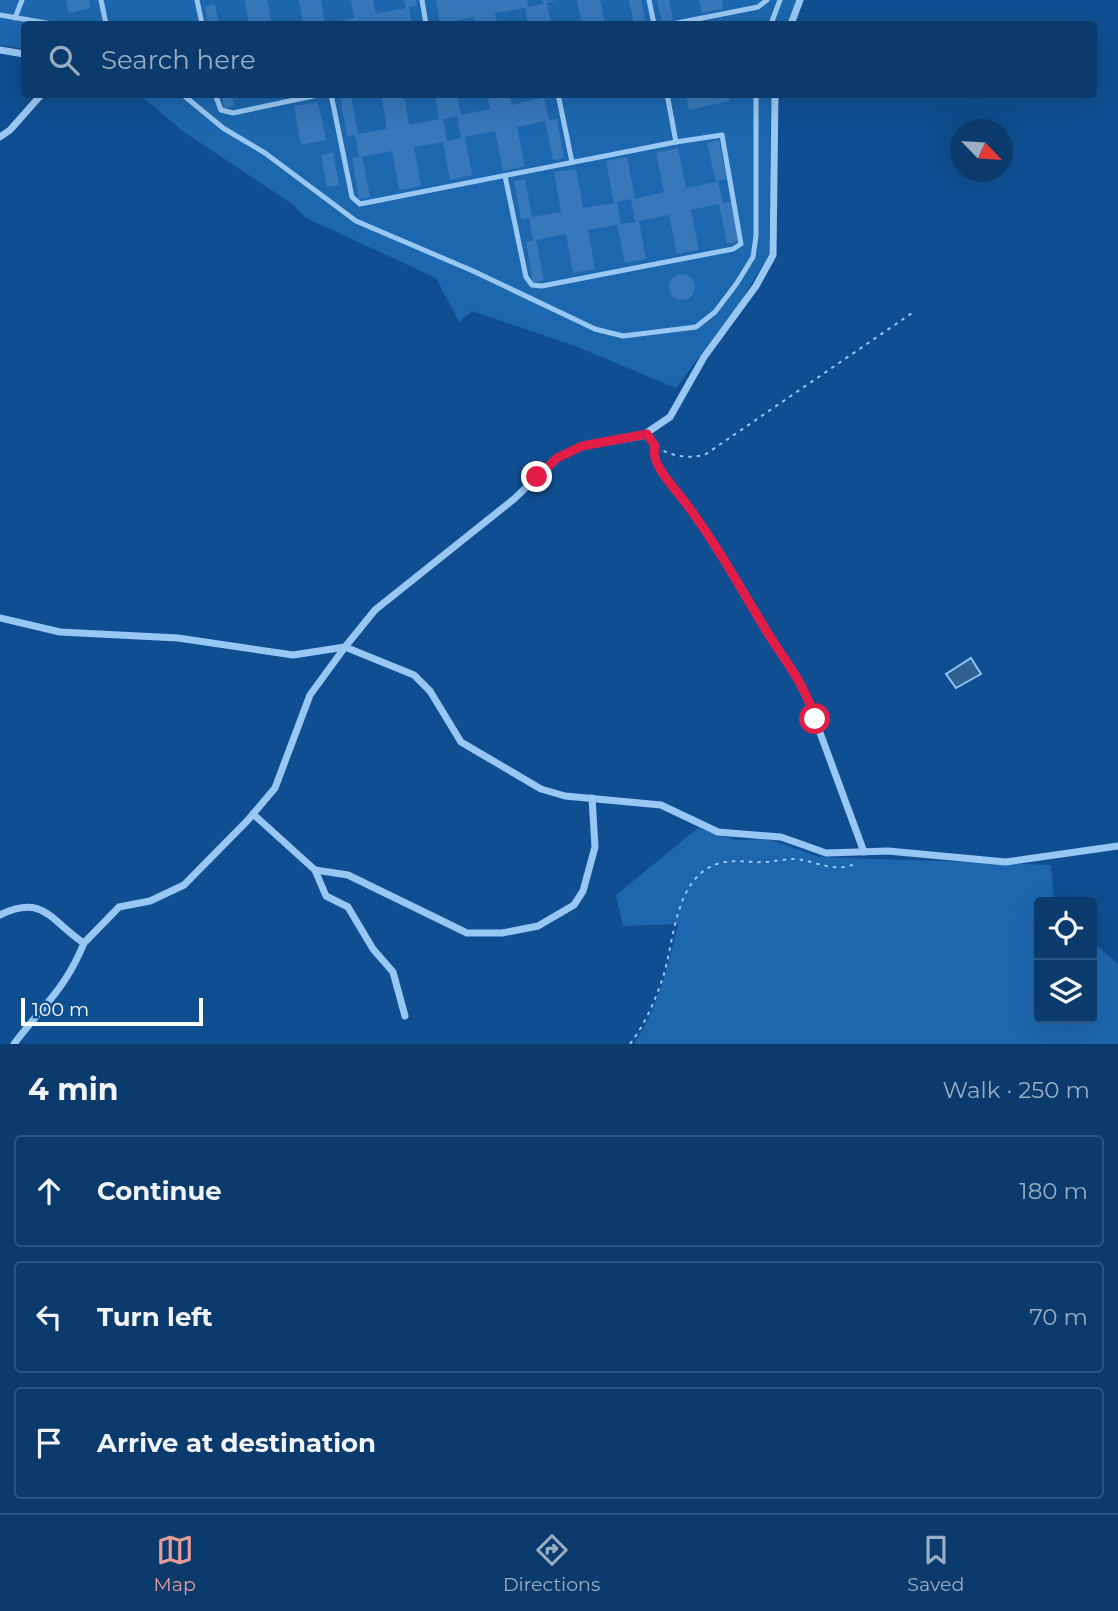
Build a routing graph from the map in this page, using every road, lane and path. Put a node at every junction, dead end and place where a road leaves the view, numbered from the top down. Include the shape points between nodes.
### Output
1 (22, 0) edge
2 (101, 0) edge
3 (197, 0) edge
4 (422, 0) edge
5 (649, 0) edge
6 (767, 0) edge
7 (780, 0) edge
8 (800, 0) edge
9 (0, 15) edge
10 (15, 18) junction
11 (34, 21) edge
12 (105, 21) edge
13 (201, 21) edge
14 (426, 21) edge
15 (652, 21) edge
16 (686, 21) edge
17 (772, 21) edge
18 (792, 21) edge
19 (0, 50) edge
20 (21, 54) edge
21 (38, 98) edge
22 (187, 98) edge
23 (216, 98) edge
24 (304, 98) edge
25 (332, 98) edge
26 (559, 98) edge
27 (668, 98) edge
28 (756, 98) edge
29 (775, 98) edge
30 (0, 137) edge
31 (676, 142) junction
32 (572, 163) junction
33 (505, 176) junction
34 (915, 311) dead end
35 (647, 434) junction
36 (655, 446) junction
37 (0, 618) edge
38 (345, 647) junction
39 (815, 719) joint
40 (592, 798) junction
41 (253, 814) junction
42 (1118, 846) edge
43 (864, 852) junction
44 (315, 870) junction
45 (0, 915) edge
46 (84, 943) junction
47 (405, 1016) dead end
48 (14, 1044) edge
49 (630, 1044) edge

1 - 10 lane
2 - 12 lane
3 - 13 lane
4 - 14 lane
5 - 15 lane
6 - 16 lane via 758,7
7 - 17 lane
8 - 18 street
9 - 10 lane
10 - 11 lane
19 - 20 street
21 - 30 street
22 - 28 lane via 356,221 583,324 623,335 696,327 715,312 753,257
23 - 24 lane via 221,110 233,113
25 - 33 lane via 355,202
26 - 32 lane
27 - 31 lane
29 - 35 street via 773,255 670,417
31 - 32 lane
31 - 33 lane via 718,134 725,138 739,247 532,285 526,277
32 - 33 lane
34 - 36 path via 706,454 677,456
35 - 36 path
35 - 38 street via 582,446 557,458 514,499 375,610
36 - 39 path via 659,468 709,532 807,691
37 - 38 street via 60,632 178,638 293,655
38 - 40 street via 414,675 430,691 461,742 485,758 541,789
38 - 41 street via 310,695 275,788
39 - 43 street
40 - 43 street via 661,804 730,834 781,838 826,853
40 - 44 street via 595,847 583,891 574,905 538,926 467,933 348,874
41 - 44 street
41 - 46 street via 184,886 119,908
42 - 43 street via 1006,862
43 - 49 path via 856,863 843,869 795,859 733,860 709,866 690,886 674,925 652,1007
44 - 47 street via 326,896 348,907 393,972
45 - 46 street via 20,907 37,909 60,920
46 - 48 street via 55,998

